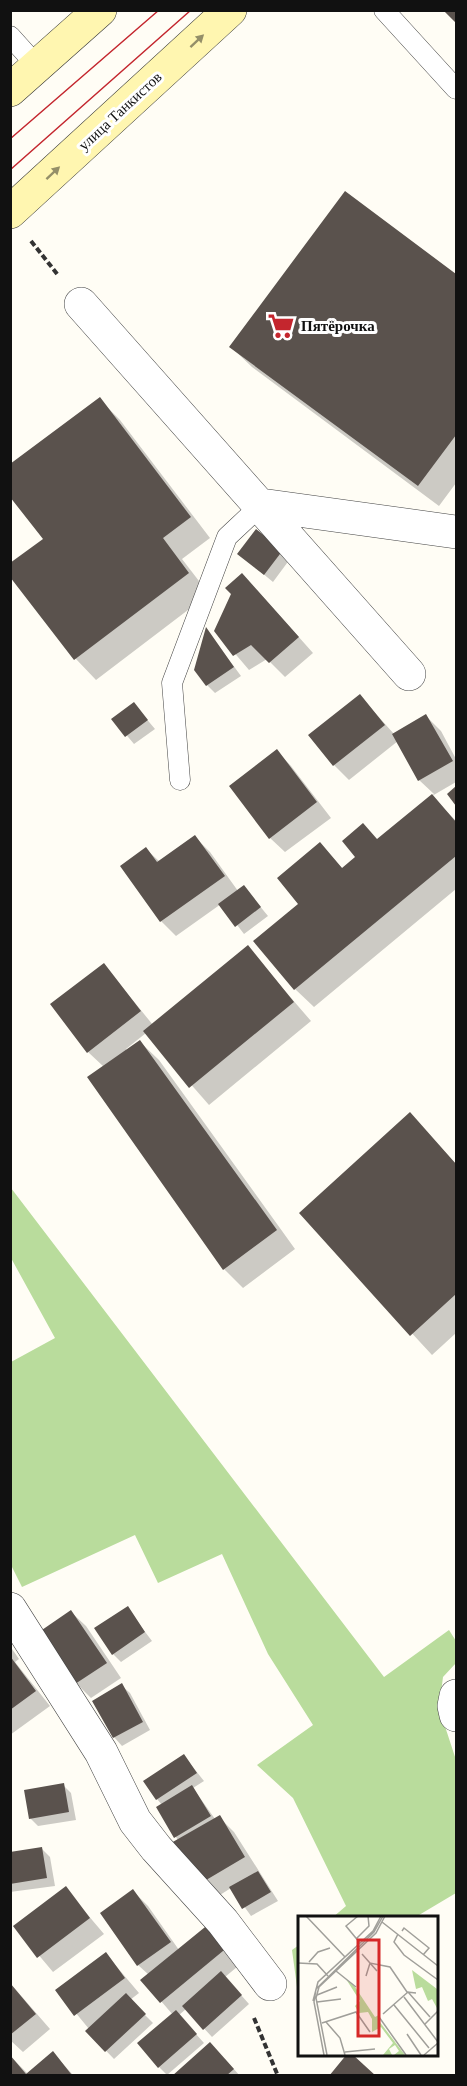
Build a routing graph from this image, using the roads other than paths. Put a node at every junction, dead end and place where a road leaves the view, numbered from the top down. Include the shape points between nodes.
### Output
1 (100, 10) edge
2 (230, 10) edge
3 (384, 10) edge
4 (10, 36) edge
5 (37, 66) junction
6 (456, 89) edge
7 (10, 90) edge
8 (20, 225) edge
9 (81, 304) road end
10 (261, 505) junction
11 (456, 532) edge
12 (409, 674) dead end
13 (180, 780) dead end
14 (10, 1609) edge
15 (456, 1696) edge
16 (456, 1715) edge
17 (270, 1984) road end

1 - 5 main road
8 -> 2 main road, улица Танкистов
3 - 6 lane
4 - 5 lane
5 - 7 main road
9 - 10 street
10 - 11 street
10 - 12 street
10 - 13 lane via 227,537 172,683
14 - 17 street via 101,1752 135,1821 223,1922
15 - 16 street

